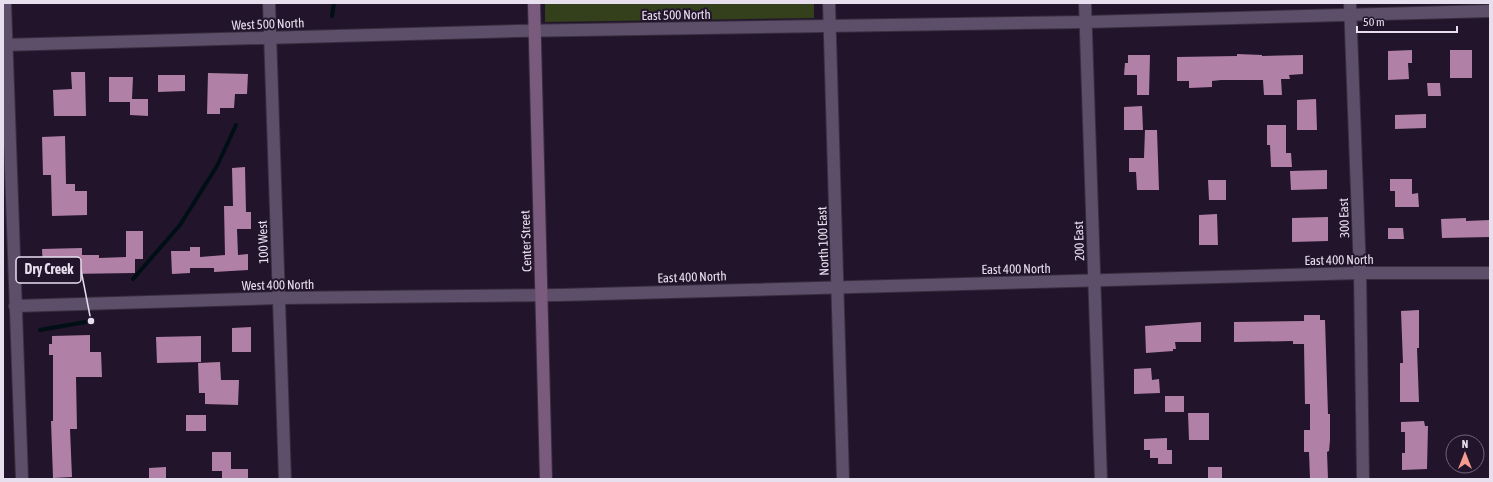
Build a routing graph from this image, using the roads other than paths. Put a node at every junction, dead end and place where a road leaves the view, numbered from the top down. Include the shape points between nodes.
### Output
1 (5, 3) edge
2 (269, 3) edge
3 (534, 3) edge
4 (829, 3) edge
5 (1085, 3) edge
6 (1350, 9) edge
7 (1490, 11) edge
8 (1086, 22) junction
9 (829, 27) junction
10 (534, 31) junction
11 (269, 39) junction
12 (4, 45) edge
13 (1360, 273) junction
14 (1490, 273) edge
15 (1094, 282) junction
16 (838, 287) junction
17 (542, 295) junction
18 (279, 298) junction
19 (15, 306) junction
20 (22, 479) edge
21 (285, 479) edge
22 (546, 479) edge
23 (843, 479) edge
24 (1100, 479) edge
25 (1363, 479) edge

1 - 12 street
2 - 11 street, 100 West
3 - 10 street, Center Street
4 - 9 street, North 100 East
5 - 8 street, 200 East
6 - 7 street, East 500 North
6 - 8 street, East 500 North
6 - 13 street, 300 East
8 - 9 street, East 500 North
8 - 15 street, 200 East
9 - 10 street, East 500 North
9 - 16 street, North 100 East
10 - 11 street, West 500 North
10 - 17 street, Center Street
11 - 12 street, West 500 North
11 - 18 street, 100 West
12 - 19 street
13 - 14 street, East 400 North
13 - 15 street, East 400 North
13 - 25 street, 300 East
15 - 16 street, East 400 North
15 - 24 street, 200 East
16 - 17 street, East 400 North
16 - 23 street, North 100 East
17 - 18 street, West 400 North
17 - 22 street, Center Street
18 - 19 street, West 400 North
18 - 21 street, 100 West
19 - 20 street

